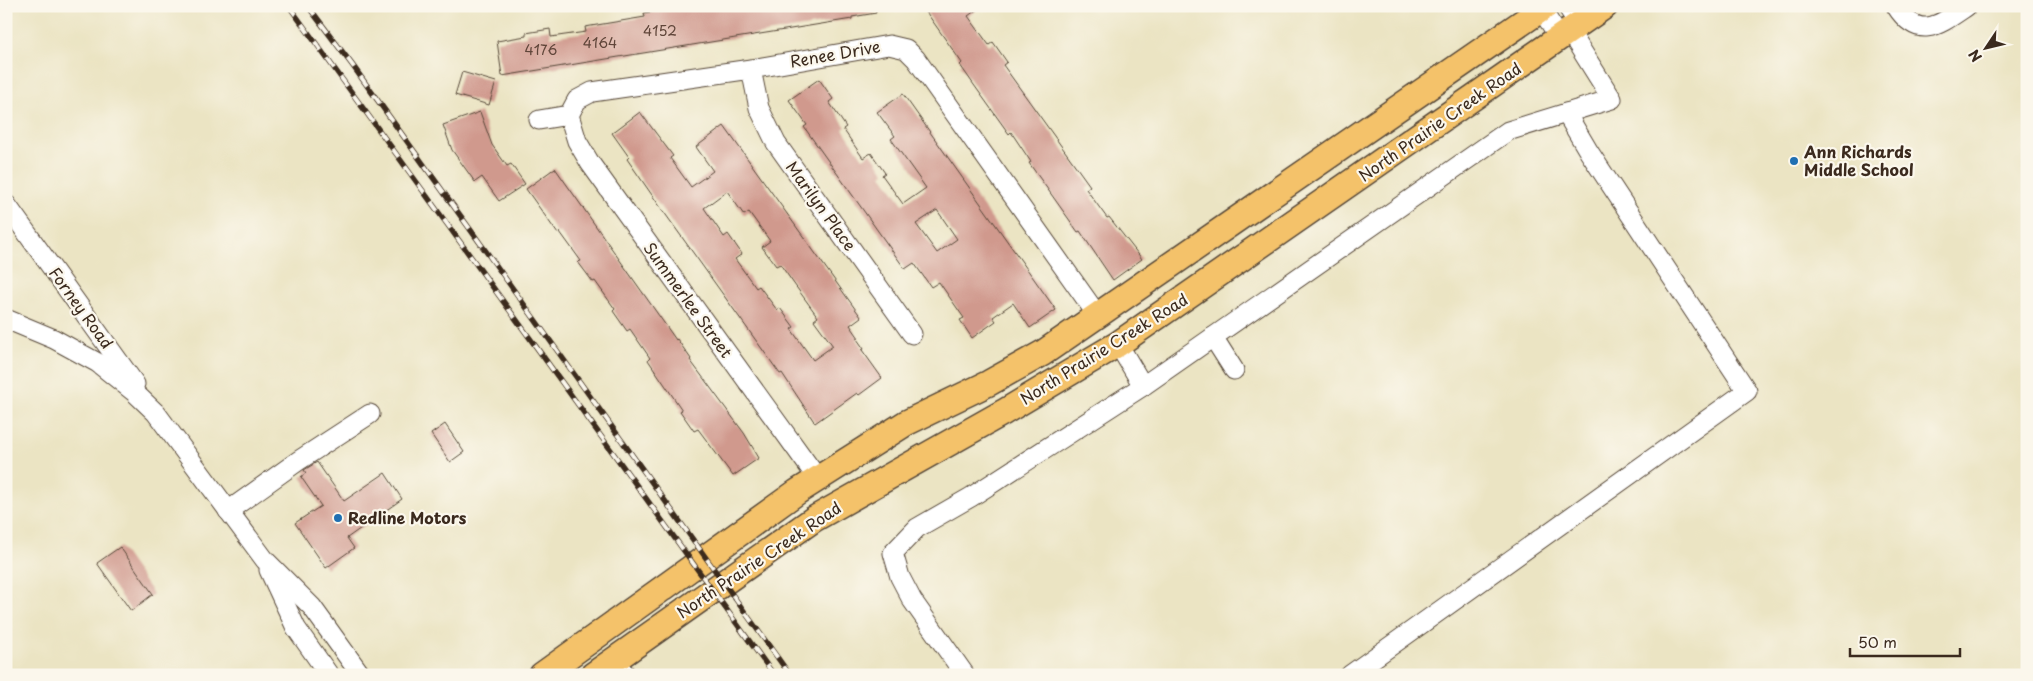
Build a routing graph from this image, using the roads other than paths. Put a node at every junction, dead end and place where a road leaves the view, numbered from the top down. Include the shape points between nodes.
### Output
1 (1606, 6) edge
2 (1896, 6) edge
3 (1967, 6) edge
4 (1543, 7) edge
5 (1569, 25) edge
6 (751, 69) junction
7 (1566, 113) junction
8 (569, 115) junction
9 (539, 120) dead end
10 (1338, 151) junction
11 (1358, 180) junction
12 (6, 204) edge
13 (1098, 316) junction
14 (6, 319) edge
15 (912, 334) dead end
16 (1213, 337) junction
17 (1118, 344) junction
18 (1234, 370) dead end
19 (1143, 386) junction
20 (156, 413) junction
21 (370, 414) dead end
22 (818, 478) junction
23 (228, 511) junction
24 (265, 560) junction
25 (595, 636) junction
26 (620, 668) edge
27 (329, 675) edge
28 (361, 675) edge
29 (542, 675) edge
30 (593, 675) edge
31 (965, 675) edge
32 (1350, 675) edge

1 - 5 main road, North Prairie Creek Road
2 - 3 street via 1911,23 1928,28
4 - 5 street
4 - 10 main road, North Prairie Creek Road
5 - 7 street via 1612,99
5 - 11 main road, North Prairie Creek Road
6 - 8 street, Renee Drive via 592,92 577,100
6 - 13 street, Renee Drive via 889,45 906,49
6 - 15 street, Marilyn Place via 759,108 776,142
7 - 16 street via 1508,131
7 - 32 street via 1747,391
8 - 9 street
8 - 22 street, Summerlee Street via 577,141 590,162
10 - 11 main road
10 - 13 main road, North Prairie Creek Road
11 - 17 main road, North Prairie Creek Road
12 - 20 street, Forney Road
13 - 17 main road
13 - 22 main road, North Prairie Creek Road via 1043,354 906,423
14 - 20 street, Forney Road via 54,339 98,363
16 - 18 street
16 - 19 street
17 - 19 street
17 - 26 main road, North Prairie Creek Road via 814,519
19 - 31 street via 917,528 893,553 900,577 912,600
20 - 23 street, Forney Road
21 - 23 street
22 - 25 main road, North Prairie Creek Road
23 - 24 street, Forney Road
24 - 27 street, Forney Road via 296,628
24 - 28 street, Forney Road via 312,607
25 - 26 main road
25 - 29 main road, North Prairie Creek Road
26 - 30 main road, North Prairie Creek Road

